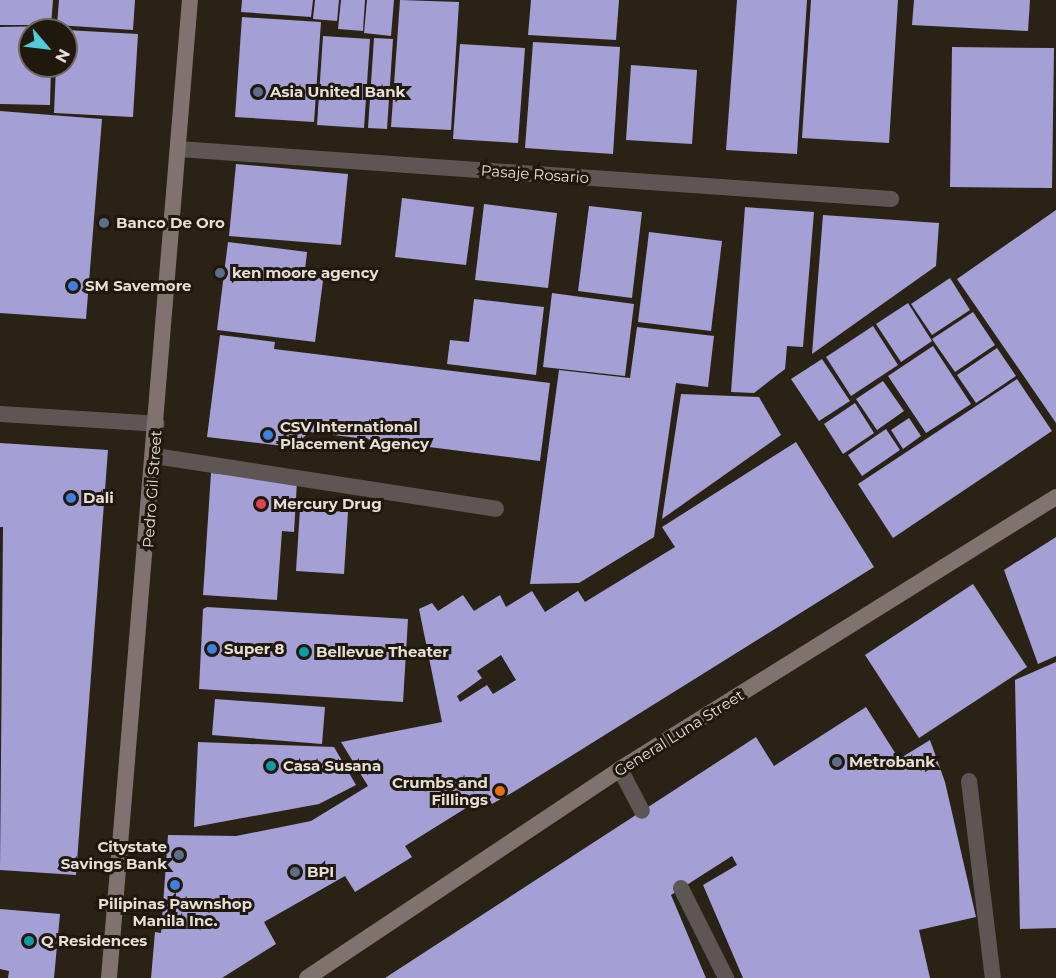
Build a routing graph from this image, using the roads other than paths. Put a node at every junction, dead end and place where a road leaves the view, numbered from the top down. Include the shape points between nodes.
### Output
1 (190, 0) edge
2 (178, 149) junction
3 (891, 199) dead end
4 (0, 414) edge
5 (157, 424) junction
6 (155, 456) junction
7 (1056, 497) edge
8 (496, 509) dead end
9 (621, 769) junction
10 (969, 781) dead end
11 (642, 811) dead end
12 (681, 888) dead end
13 (109, 978) edge
14 (307, 978) edge
15 (726, 978) edge
16 (993, 978) edge

1 - 2 main road, Pedro Gil Street
2 - 3 street, Pasaje Rosario
2 - 5 main road, Pedro Gil Street
4 - 5 street
5 - 6 main road, Pedro Gil Street
6 - 8 street
6 - 13 main road, Pedro Gil Street
7 - 9 main road, General Luna Street
9 - 11 street
9 - 14 main road, General Luna Street
10 - 16 street
12 - 15 street

